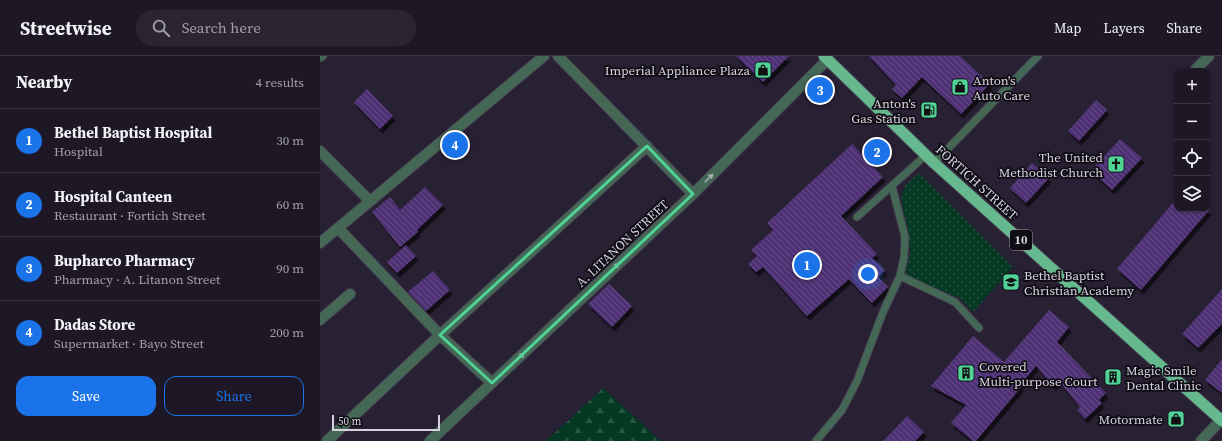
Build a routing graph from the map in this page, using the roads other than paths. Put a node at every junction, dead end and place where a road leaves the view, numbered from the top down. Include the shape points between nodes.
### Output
1 (323, 56) edge
2 (544, 56) edge
3 (558, 56) edge
4 (1038, 56) edge
5 (1208, 56) edge
6 (320, 58) edge
7 (826, 58) edge
8 (1197, 68) edge
9 (646, 146) junction
10 (320, 152) edge
11 (930, 159) junction
12 (892, 186) junction
13 (693, 194) junction
14 (370, 201) junction
15 (857, 217) dead end
16 (338, 228) junction
17 (320, 243) edge
18 (900, 276) junction
19 (350, 294) dead end
20 (320, 320) edge
21 (979, 328) dead end
22 (440, 335) junction
23 (492, 383) junction
24 (1221, 420) edge
25 (327, 441) edge
26 (430, 441) edge
27 (816, 441) edge
28 (1201, 441) edge

1 - 6 lane
2 - 14 street
3 - 9 street
4 - 11 lane
5 - 8 street
7 - 11 highway, FORTICH STREET / 10
13 -> 7 street, A. LITANON STREET
9 - 13 street
9 - 22 street
10 - 14 street
11 - 12 lane
11 - 24 highway, FORTICH STREET / 10
12 - 15 lane
12 - 18 lane via 905,236
23 -> 13 street, A. LITANON STREET
14 - 16 street
16 - 17 street
16 - 22 street
18 - 21 lane via 955,302
18 - 27 lane via 883,312 857,381 842,410
19 - 20 street
22 - 23 street
22 - 25 street
23 - 26 street, A. LITANON STREET
24 - 28 street

